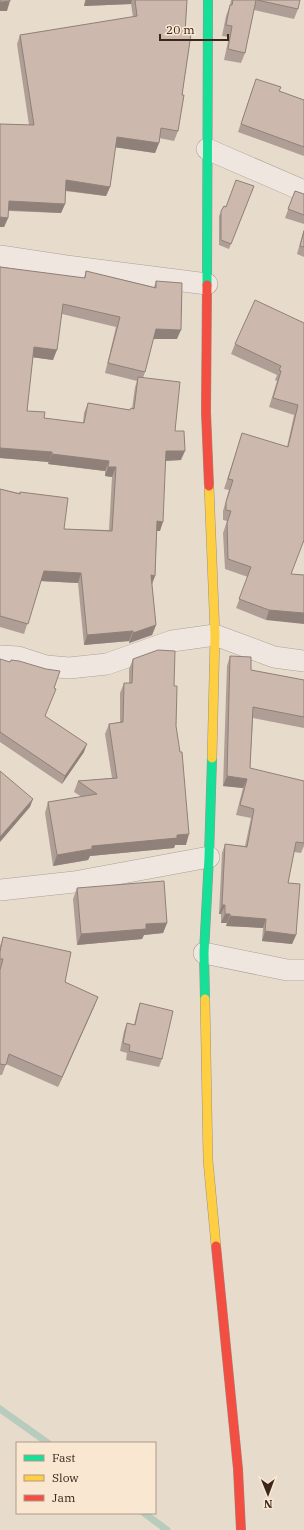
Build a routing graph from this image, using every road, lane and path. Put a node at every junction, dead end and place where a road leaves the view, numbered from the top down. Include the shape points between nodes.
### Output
1 (208, 0) edge
2 (207, 149) junction
3 (304, 191) edge
4 (0, 256) edge
5 (207, 284) junction
6 (215, 635) junction
7 (0, 656) edge
8 (304, 661) edge
9 (209, 857) junction
10 (0, 890) edge
11 (204, 953) junction
12 (304, 970) edge
13 (241, 1530) edge

1 - 2 street
2 - 3 street
2 - 5 street
4 - 5 street
5 - 6 street via 206,412
6 - 7 street via 172,641 107,664 69,668 46,666 18,657
6 - 8 street via 274,657
6 - 9 street
9 - 10 street via 74,882
9 - 11 street
11 - 12 street via 287,970
11 - 13 street via 208,1160 238,1468

